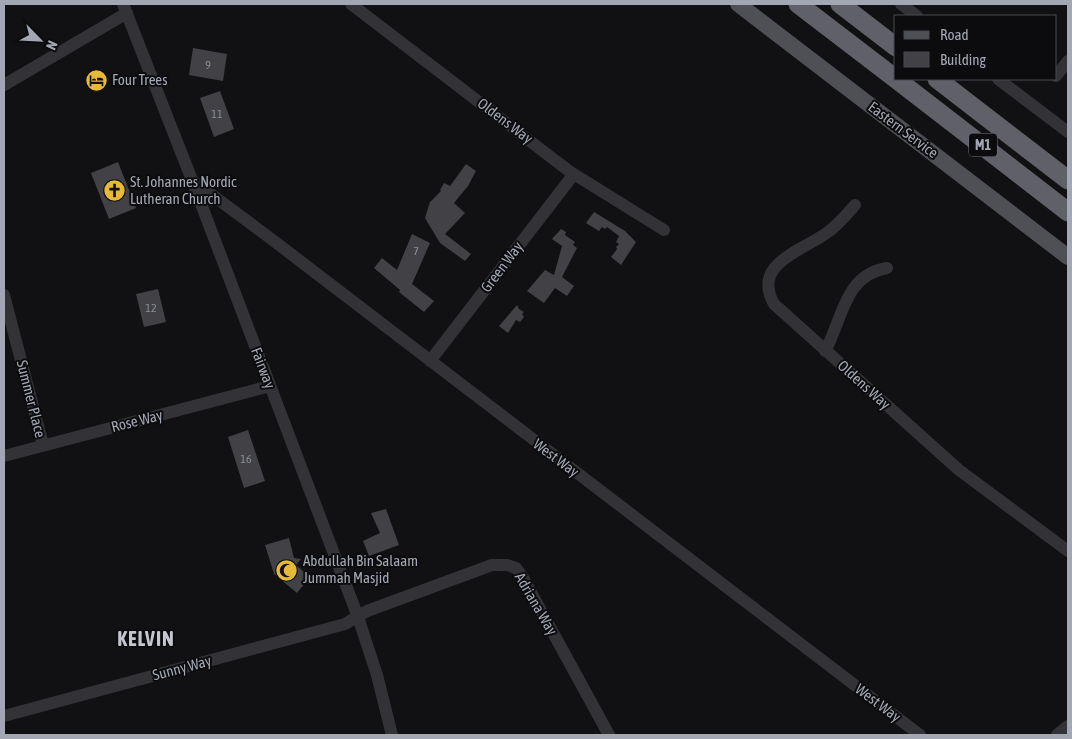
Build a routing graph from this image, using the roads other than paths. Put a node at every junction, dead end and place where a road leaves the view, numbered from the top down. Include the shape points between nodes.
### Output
1 (351, 4) edge
2 (738, 4) edge
3 (798, 4) edge
4 (840, 4) edge
5 (901, 4) edge
6 (125, 9) edge
7 (916, 15) edge
8 (894, 45) edge
9 (1068, 61) edge
10 (1057, 74) edge
11 (894, 77) edge
12 (897, 80) edge
13 (938, 80) edge
14 (999, 80) edge
15 (4, 86) edge
16 (1068, 132) edge
17 (574, 174) junction
18 (192, 180) junction
19 (1068, 180) edge
20 (855, 205) dead end
21 (1068, 212) edge
22 (664, 230) dead end
23 (1068, 257) edge
24 (887, 268) dead end
25 (4, 294) edge
26 (825, 351) junction
27 (430, 361) junction
28 (270, 386) junction
29 (43, 445) junction
30 (4, 456) edge
31 (1068, 551) edge
32 (358, 617) junction
33 (4, 716) edge
34 (1068, 726) edge
35 (392, 735) edge
36 (609, 735) edge
37 (920, 735) edge
38 (1057, 735) edge

1 - 17 street, Oldens Way
2 - 23 main road, Eastern Service
3 - 11 highway, M1
4 - 8 highway
5 - 7 street
6 - 15 street
6 - 18 street, Fairway
9 - 10 street
12 - 21 highway, M1
13 - 19 highway, M1
14 - 16 street
17 - 22 street, Oldens Way
17 - 27 street, Green Way
18 - 27 street, West Way
18 - 28 street, Fairway
20 - 26 street, Oldens Way via 829,232 788,255 769,276 769,291 774,304
24 - 26 street via 874,270 854,286
25 - 29 street, Summer Place
26 - 31 street, Oldens Way via 959,470
27 - 37 street, West Way
28 - 29 street, Rose Way
28 - 32 street, Fairway
29 - 30 street, Rose Way
32 - 33 street, Sunny Way via 335,627
32 - 35 street, Fairway
32 - 36 street, Adriana Way via 479,569 500,564 516,568
34 - 38 street

